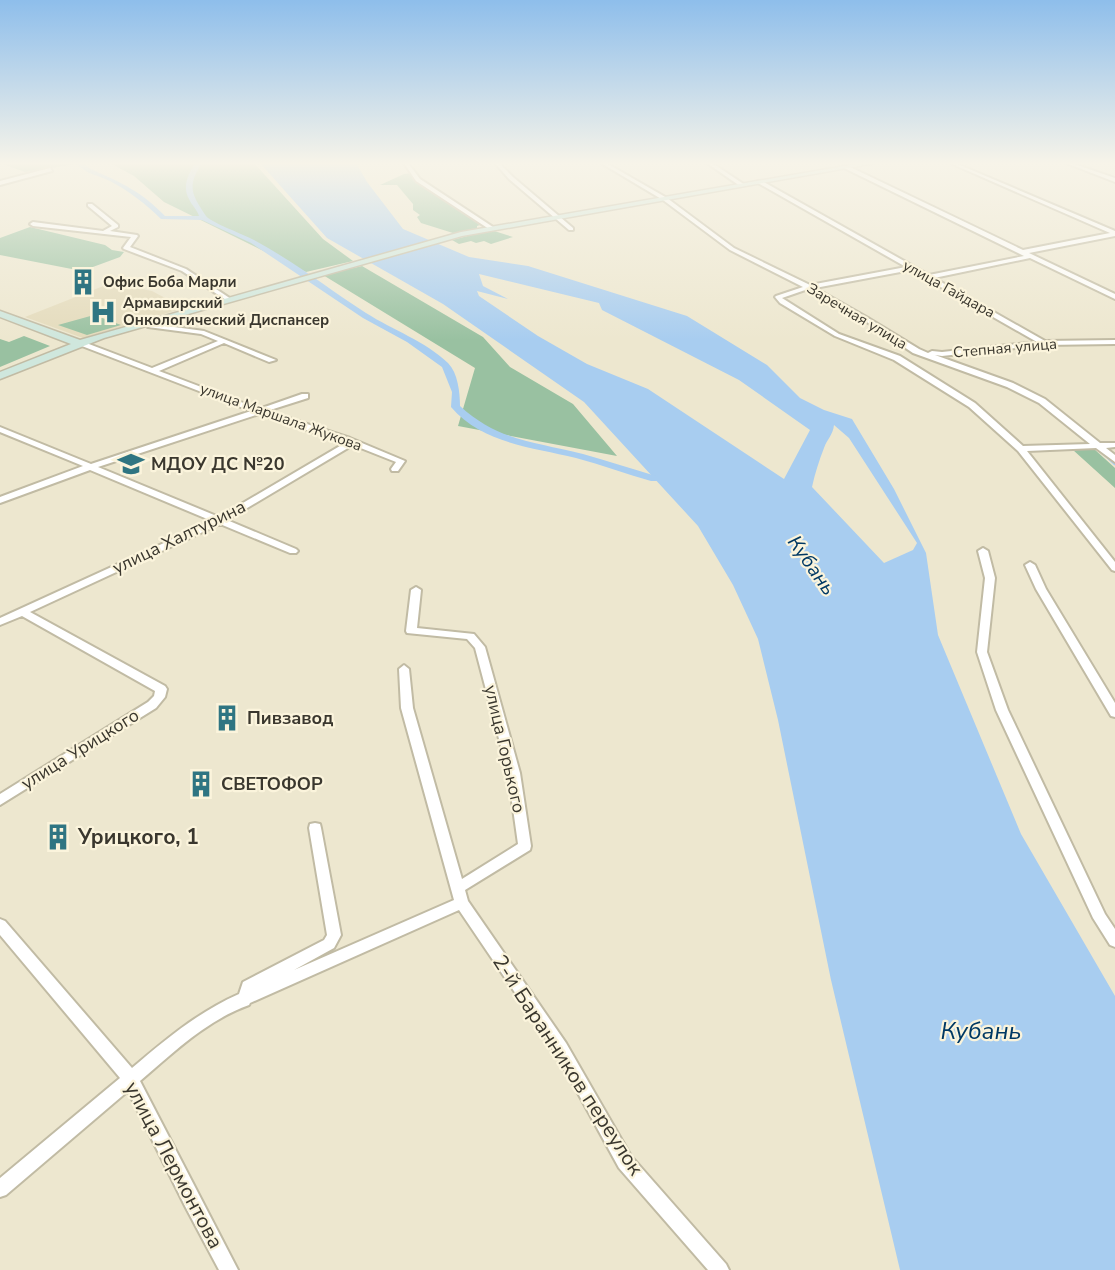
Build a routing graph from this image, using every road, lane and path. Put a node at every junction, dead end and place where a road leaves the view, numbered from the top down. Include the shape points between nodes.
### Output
1 (111, 222) edge
2 (482, 222) edge
3 (528, 222) edge
4 (561, 222) edge
5 (696, 222) edge
6 (831, 222) edge
7 (962, 222) edge
8 (1090, 222) edge
9 (33, 224) dead end
10 (491, 228) junction
11 (571, 230) dead end
12 (105, 232) junction
13 (1115, 233) edge
14 (1024, 252) junction
15 (1031, 256) junction
16 (911, 268) junction
17 (930, 277) junction
18 (809, 287) junction
19 (1115, 297) edge
20 (228, 299) junction
21 (0, 314) edge
22 (144, 322) junction
23 (224, 341) junction
24 (1106, 342) junction
25 (1115, 342) edge
26 (78, 343) junction
27 (1044, 343) junction
28 (1115, 349) edge
29 (916, 351) junction
30 (897, 358) junction
31 (272, 360) dead end
32 (152, 371) junction
33 (0, 376) edge
34 (305, 396) dead end
35 (258, 411) junction
36 (0, 429) edge
37 (347, 440) junction
38 (1101, 445) junction
39 (1115, 445) edge
40 (1022, 449) junction
41 (1115, 459) edge
42 (92, 466) junction
43 (395, 469) dead end
44 (0, 500) edge
45 (219, 521) junction
46 (293, 551) dead end
47 (983, 551) dead end
48 (1030, 565) dead end
49 (1115, 568) edge
50 (416, 590) dead end
51 (22, 612) junction
52 (0, 622) edge
53 (404, 669) dead end
54 (1115, 714) edge
55 (0, 800) edge
56 (315, 828) dead end
57 (460, 896) junction
58 (0, 925) edge
59 (1115, 941) edge
60 (244, 999) junction
61 (130, 1078) junction
62 (0, 1189) edge
63 (230, 1270) edge
64 (720, 1270) edge

1 - 12 street via 116,226
2 - 10 street
3 - 10 main road
4 - 11 street
5 - 18 street, Заречная улица via 732,249
6 - 16 street, улица Гайдара
7 - 14 street
8 - 13 street
9 - 12 street
10 - 20 main road
12 - 20 street via 135,236 126,248 184,270
13 - 14 street
14 - 15 street
15 - 17 street
15 - 19 street
16 - 17 street, улица Гайдара
16 - 18 street
17 - 27 street, улица Гайдара
18 - 29 street, Заречная улица
18 - 30 street via 778,297 837,335
20 - 22 main road
21 - 26 main road, улица Маршала Жукова
22 - 23 street via 202,332
22 - 26 main road
23 - 31 street
23 - 32 street
24 - 25 street, Степная улица
24 - 27 street, Степная улица
24 - 28 street
26 - 32 street, улица Маршала Жукова
26 - 33 main road
27 - 29 street, Степная улица via 942,354
29 - 30 street, Степная улица
29 - 38 street, Заречная улица via 1010,385 1042,401
30 - 40 street via 972,405
32 - 35 street, улица Маршала Жукова
34 - 35 street
35 - 37 street, улица Маршала Жукова
35 - 42 street
36 - 42 street
37 - 43 street, улица Маршала Жукова via 401,461
37 - 45 street, улица Халтурина via 350,444 340,451
38 - 39 street
38 - 40 street
38 - 41 street, Заречная улица
40 - 49 street
42 - 44 street
42 - 45 street
45 - 46 street
45 - 51 street, улица Халтурина
47 - 59 street via 990,578 982,652 1002,710 1100,918
48 - 54 street
50 - 57 street, улица Горького via 411,631 470,636 480,647 514,773 525,846
51 - 52 street, улица Халтурина
51 - 55 street, улица Урицкого via 161,689 152,705
53 - 57 street, 2-й Баранников переулок via 407,708
56 - 60 street, улица Горького via 334,935 329,944 248,987
57 - 60 street, улица Горького
57 - 64 street, 2-й Баранников переулок via 561,1048 625,1162
58 - 61 street, улица Лермонтова
60 - 61 street, улица Горького via 191,1029
61 - 62 street, улица Горького
61 - 63 street, улица Лермонтова

